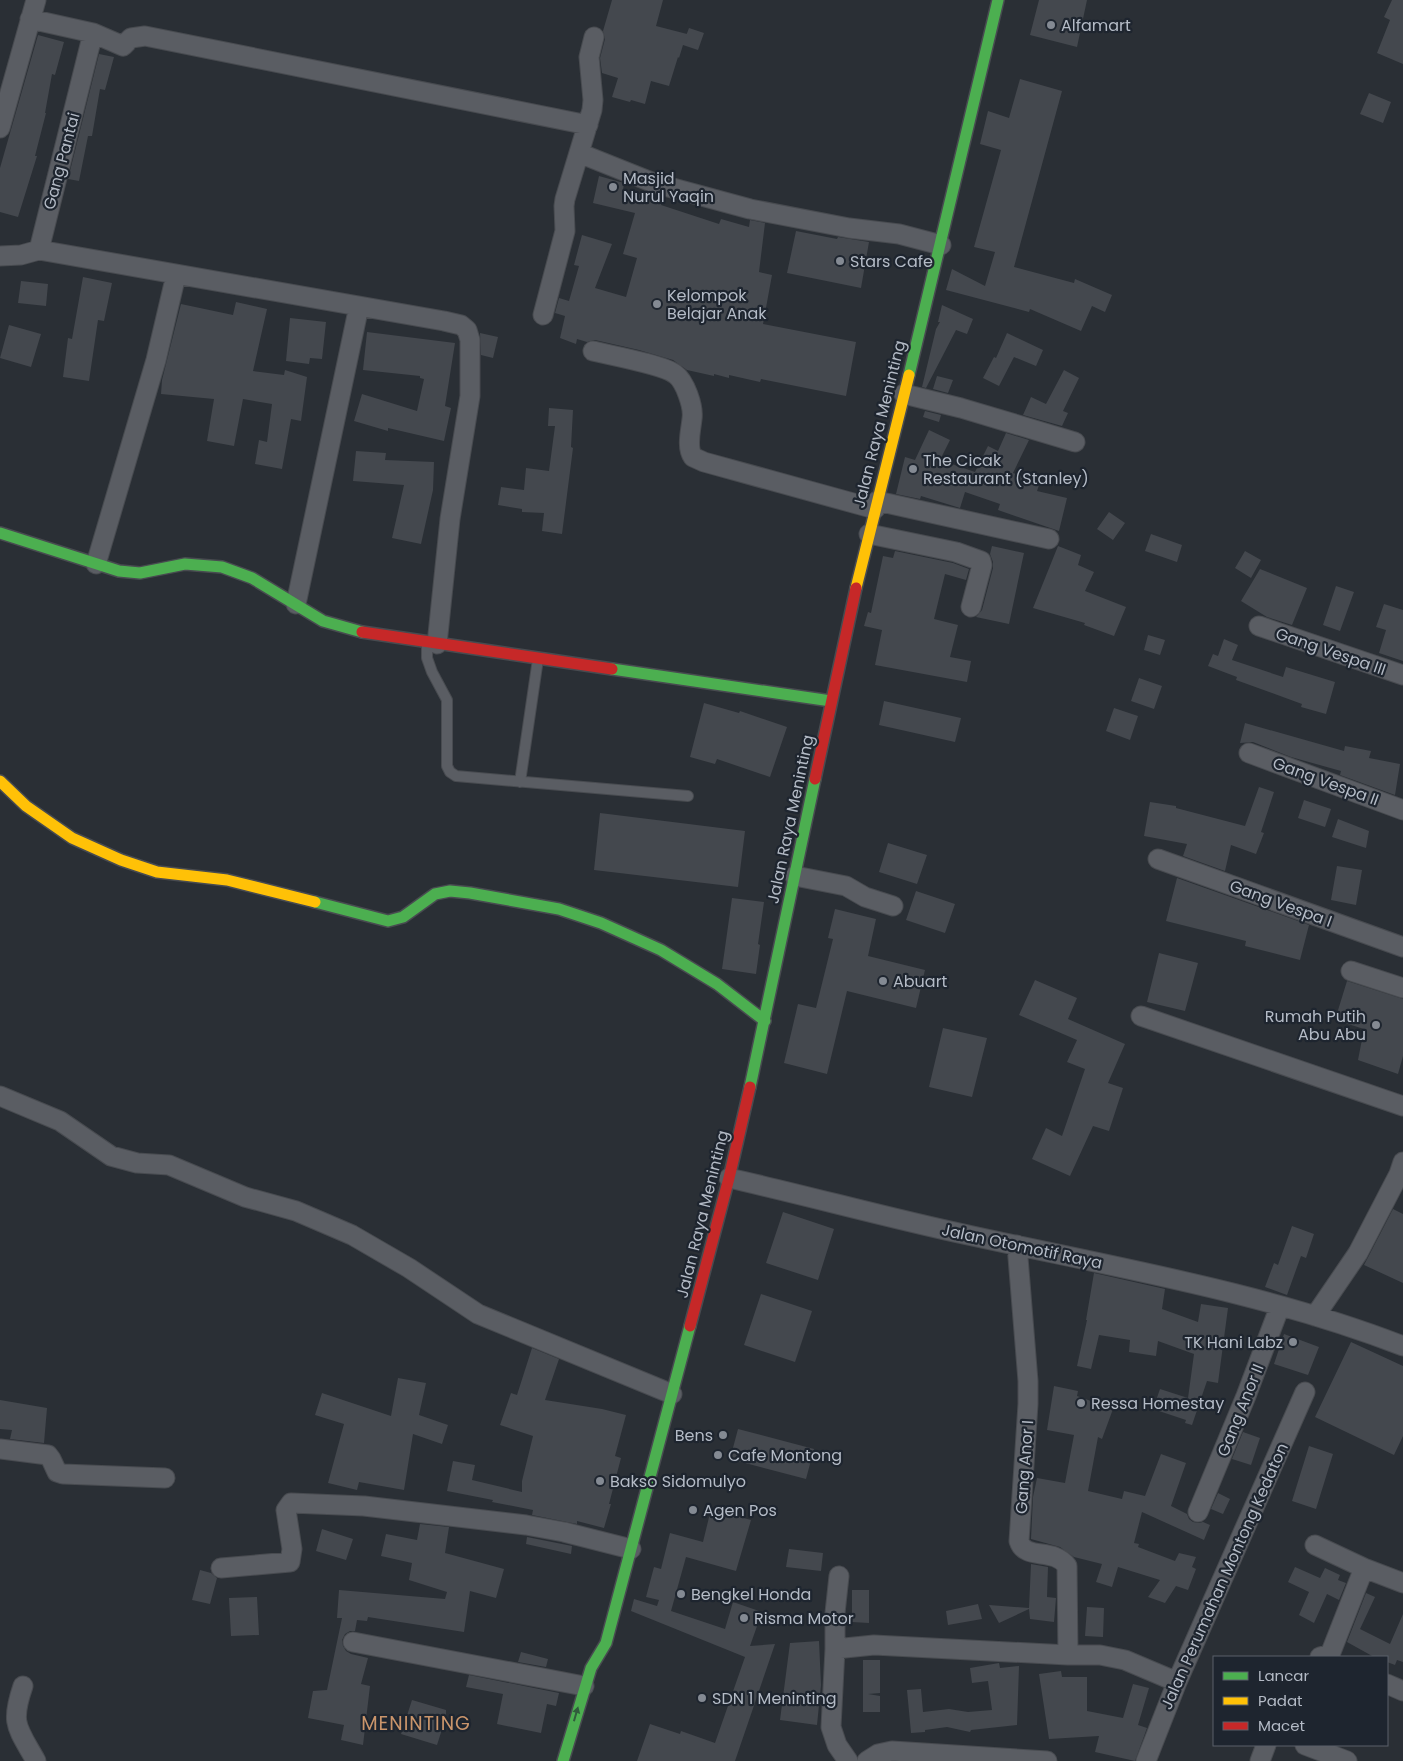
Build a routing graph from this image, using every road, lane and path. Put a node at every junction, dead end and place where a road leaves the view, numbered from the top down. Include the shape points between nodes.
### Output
1 (36, 0) edge
2 (998, 0) edge
3 (27, 28) junction
4 (93, 33) junction
5 (594, 37) dead end
6 (588, 125) junction
7 (0, 128) edge
8 (580, 153) junction
9 (941, 246) junction
10 (39, 250) junction
11 (0, 256) edge
12 (176, 275) junction
13 (359, 306) junction
14 (543, 315) dead end
15 (592, 351) dead end
16 (904, 394) junction
17 (1074, 442) dead end
18 (876, 505) junction
19 (0, 533) edge
20 (869, 534) junction
21 (1049, 539) dead end
22 (96, 564) junction
23 (296, 604) junction
24 (971, 607) dead end
25 (1259, 626) dead end
26 (432, 643) junction
27 (538, 658) junction
28 (1403, 676) edge
29 (831, 701) junction
30 (1249, 753) dead end
31 (0, 781) edge
32 (520, 782) junction
33 (688, 796) dead end
34 (1403, 810) edge
35 (1158, 859) dead end
36 (795, 876) junction
37 (894, 906) dead end
38 (1403, 947) edge
39 (1351, 971) dead end
40 (1403, 988) edge
41 (1142, 1016) dead end
42 (765, 1022) junction
43 (0, 1096) edge
44 (1403, 1106) edge
45 (1403, 1162) edge
46 (729, 1178) junction
47 (1017, 1245) junction
48 (1280, 1306) junction
49 (1315, 1316) junction
50 (1403, 1346) edge
51 (1305, 1392) dead end
52 (672, 1394) junction
53 (0, 1449) edge
54 (165, 1478) dead end
55 (1198, 1512) dead end
56 (1315, 1545) dead end
57 (632, 1549) junction
58 (221, 1568) dead end
59 (1364, 1568) junction
60 (839, 1576) dead end
61 (1403, 1583) edge
62 (353, 1642) dead end
63 (606, 1643) junction
64 (835, 1649) junction
65 (1068, 1655) junction
66 (1324, 1656) edge
67 (607, 1666) dead end
68 (1177, 1682) junction
69 (1388, 1684) edge
70 (23, 1686) dead end
71 (584, 1686) junction
72 (1403, 1691) edge
73 (1266, 1746) edge
74 (1308, 1746) edge
75 (36, 1761) edge
76 (563, 1761) edge
77 (848, 1761) edge
78 (867, 1761) edge
79 (1047, 1761) edge
80 (1146, 1761) edge
81 (1260, 1761) edge
82 (1346, 1761) edge

1 - 3 street
2 - 9 main road, Jalan Raya Meninting
3 - 4 street
3 - 7 street
4 - 6 street via 123,46 131,38 145,36
4 - 10 street, Gang Pantai
5 - 6 street via 590,57 593,100
6 - 8 street
8 - 9 street via 654,183 734,205 799,220 899,234
8 - 14 street via 564,206 566,231
9 - 16 main road, Jalan Raya Meninting
10 - 11 street
10 - 12 street
12 - 13 street
12 - 22 street via 156,360
13 - 23 street
13 - 26 street via 461,325 467,330 470,340 470,396
15 - 18 street via 675,374 691,403 690,449 693,457
16 - 17 street
16 - 18 main road, Jalan Raya Meninting
18 - 20 main road, Jalan Raya Meninting
18 - 21 street
19 - 22 main road
20 - 24 street via 956,552 981,561
20 - 29 main road, Jalan Raya Meninting
22 - 23 main road via 130,573 185,564 222,567 252,578
23 - 26 main road via 323,621 356,631
25 - 28 street, Gang Vespa III
26 - 27 main road
26 - 32 lane via 428,658 447,700 447,766 450,772 456,776
27 - 29 main road
27 - 32 lane
29 - 36 main road, Jalan Raya Meninting
30 - 34 street, Gang Vespa II
31 - 42 main road via 26,806 72,838 157,872 227,880 388,921 404,918 431,896 443,892 559,909 622,931 671,956 717,984
32 - 33 lane
35 - 38 street, Gang Vespa I
36 - 37 street via 846,886 865,897
36 - 42 main road, Jalan Raya Meninting
39 - 40 street
41 - 44 street
42 - 46 main road, Jalan Raya Meninting
43 - 52 street via 60,1121 111,1156 137,1163 170,1165 245,1197 296,1211 352,1235 478,1314
45 - 49 street via 1358,1254
46 - 47 street, Jalan Otomotif Raya
46 - 52 main road, Jalan Raya Meninting
47 - 48 street, Jalan Otomotif Raya
47 - 65 street, Gang Anor I via 1028,1381 1019,1543 1027,1551 1059,1557 1067,1566
48 - 49 street, Jalan Otomotif Raya
48 - 55 street, Gang Anor II
49 - 50 street, Jalan Otomotif Raya
51 - 68 street, Jalan Perumahan Montong Kedaton
52 - 57 main road, Jalan Raya Meninting
53 - 54 street via 48,1455 57,1472 63,1474
56 - 59 street
57 - 58 street via 564,1532 468,1517 364,1506 291,1503 286,1510 292,1549 290,1562
57 - 63 main road, Jalan Raya Meninting
59 - 61 street
59 - 66 street via 1331,1652
60 - 64 street
62 - 71 street
63 - 67 main road, Jalan Raya Meninting
63 - 71 main road, Jalan Raya Meninting
64 - 65 street via 874,1645
64 - 77 street via 831,1726 837,1745
65 - 68 street via 1100,1655 1125,1660
68 - 80 street, Jalan Perumahan Montong Kedaton
69 - 72 street
70 - 75 street via 15,1719
76 -> 71 main road, Jalan Raya Meninting
73 - 81 street
74 - 82 street
78 - 79 street via 892,1751

